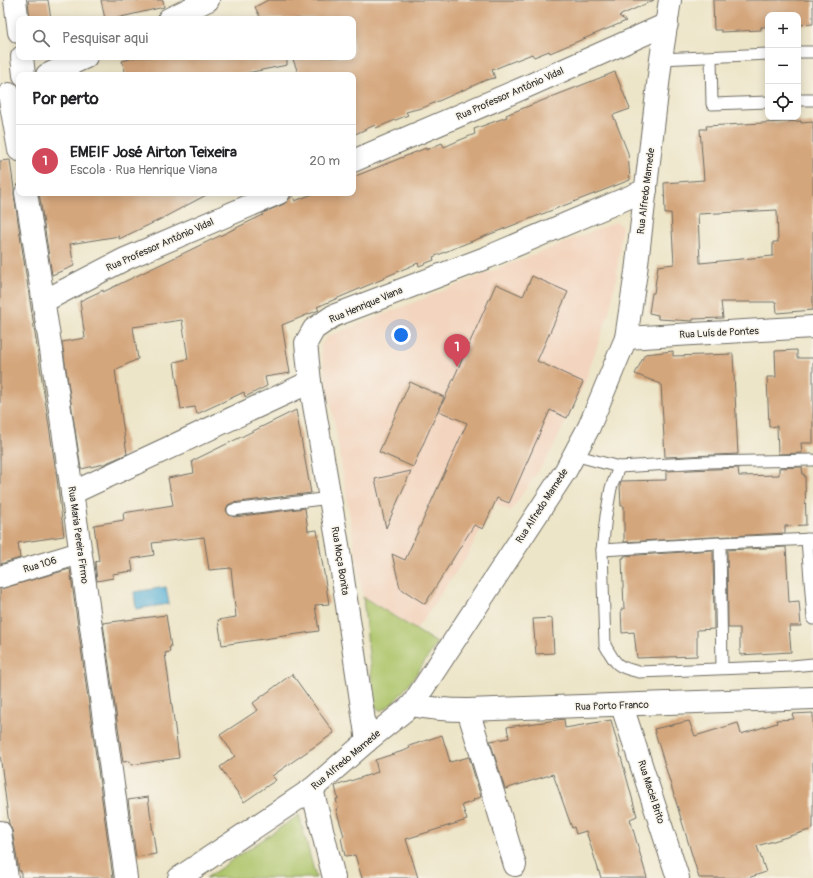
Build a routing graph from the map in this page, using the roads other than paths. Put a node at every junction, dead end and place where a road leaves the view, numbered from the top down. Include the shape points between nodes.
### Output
1 (15, 0) edge
2 (208, 0) edge
3 (670, 0) edge
4 (17, 16) edge
5 (175, 16) edge
6 (667, 24) junction
7 (801, 52) edge
8 (813, 52) edge
9 (765, 54) edge
10 (710, 58) junction
11 (22, 60) edge
12 (79, 60) edge
13 (661, 60) junction
14 (24, 72) edge
15 (53, 72) edge
16 (9, 93) edge
17 (801, 100) edge
18 (813, 100) edge
19 (765, 102) edge
20 (16, 133) edge
21 (356, 160) edge
22 (646, 190) junction
23 (26, 196) edge
24 (272, 196) edge
25 (44, 301) junction
26 (813, 327) edge
27 (626, 338) junction
28 (310, 382) junction
29 (574, 455) junction
30 (813, 460) edge
31 (619, 467) junction
32 (72, 493) junction
33 (330, 498) junction
34 (234, 510) dead end
35 (810, 539) edge
36 (720, 542) junction
37 (602, 550) junction
38 (80, 553) junction
39 (0, 577) edge
40 (813, 619) edge
41 (813, 664) edge
42 (722, 668) junction
43 (813, 698) edge
44 (412, 705) junction
45 (622, 706) junction
46 (468, 710) junction
47 (366, 741) junction
48 (312, 789) junction
49 (0, 832) edge
50 (515, 865) dead end
51 (7, 878) edge
52 (126, 878) edge
53 (179, 878) edge
54 (334, 878) edge
55 (678, 878) edge

1 - 4 street
2 - 5 street
3 - 6 street, Rua Alfredo Mamede
6 - 13 street, Rua Alfredo Mamede
6 - 21 street, Rua Professor Antônio Vidal
7 - 8 lane
9 - 10 lane
10 - 13 lane
10 - 19 lane via 712,104
11 - 14 street
12 - 15 street
13 - 22 street, Rua Alfredo Mamede
16 - 20 street
17 - 18 lane
22 - 27 street, Rua Alfredo Mamede
22 - 28 street, Rua Henrique Viana via 488,257 333,316 314,329 306,343
23 - 25 street, Rua Maria Pereira Firmo
24 - 25 street, Rua Professor Antônio Vidal via 125,259
25 - 32 street, Rua Maria Pereira Firmo
26 - 27 street, Rua Luís de Pontes
27 - 29 street, Rua Alfredo Mamede
28 - 32 street
28 - 33 street, Rua Moça Bonita
29 - 31 lane
29 - 44 street, Rua Alfredo Mamede
30 - 31 lane
31 - 37 lane via 611,488
32 - 38 street, Rua Maria Pereira Firmo
33 - 34 lane
33 - 47 street, Rua Moça Bonita
35 - 36 lane
35 - 40 lane
36 - 37 lane
36 - 42 lane
37 - 42 lane via 605,645 621,668 639,672
38 - 39 street, Rua 106
38 - 52 street, Rua Maria Pereira Firmo
41 - 42 lane
43 - 45 street, Rua Porto Franco
44 - 46 street, Rua Porto Franco via 429,709
44 - 47 street, Rua Alfredo Mamede
45 - 46 street, Rua Porto Franco
45 - 55 street, Rua Maciel Brito
46 - 50 street
47 - 48 street, Rua Alfredo Mamede
48 - 53 street, Rua Alfredo Mamede
48 - 54 street
49 - 51 street

